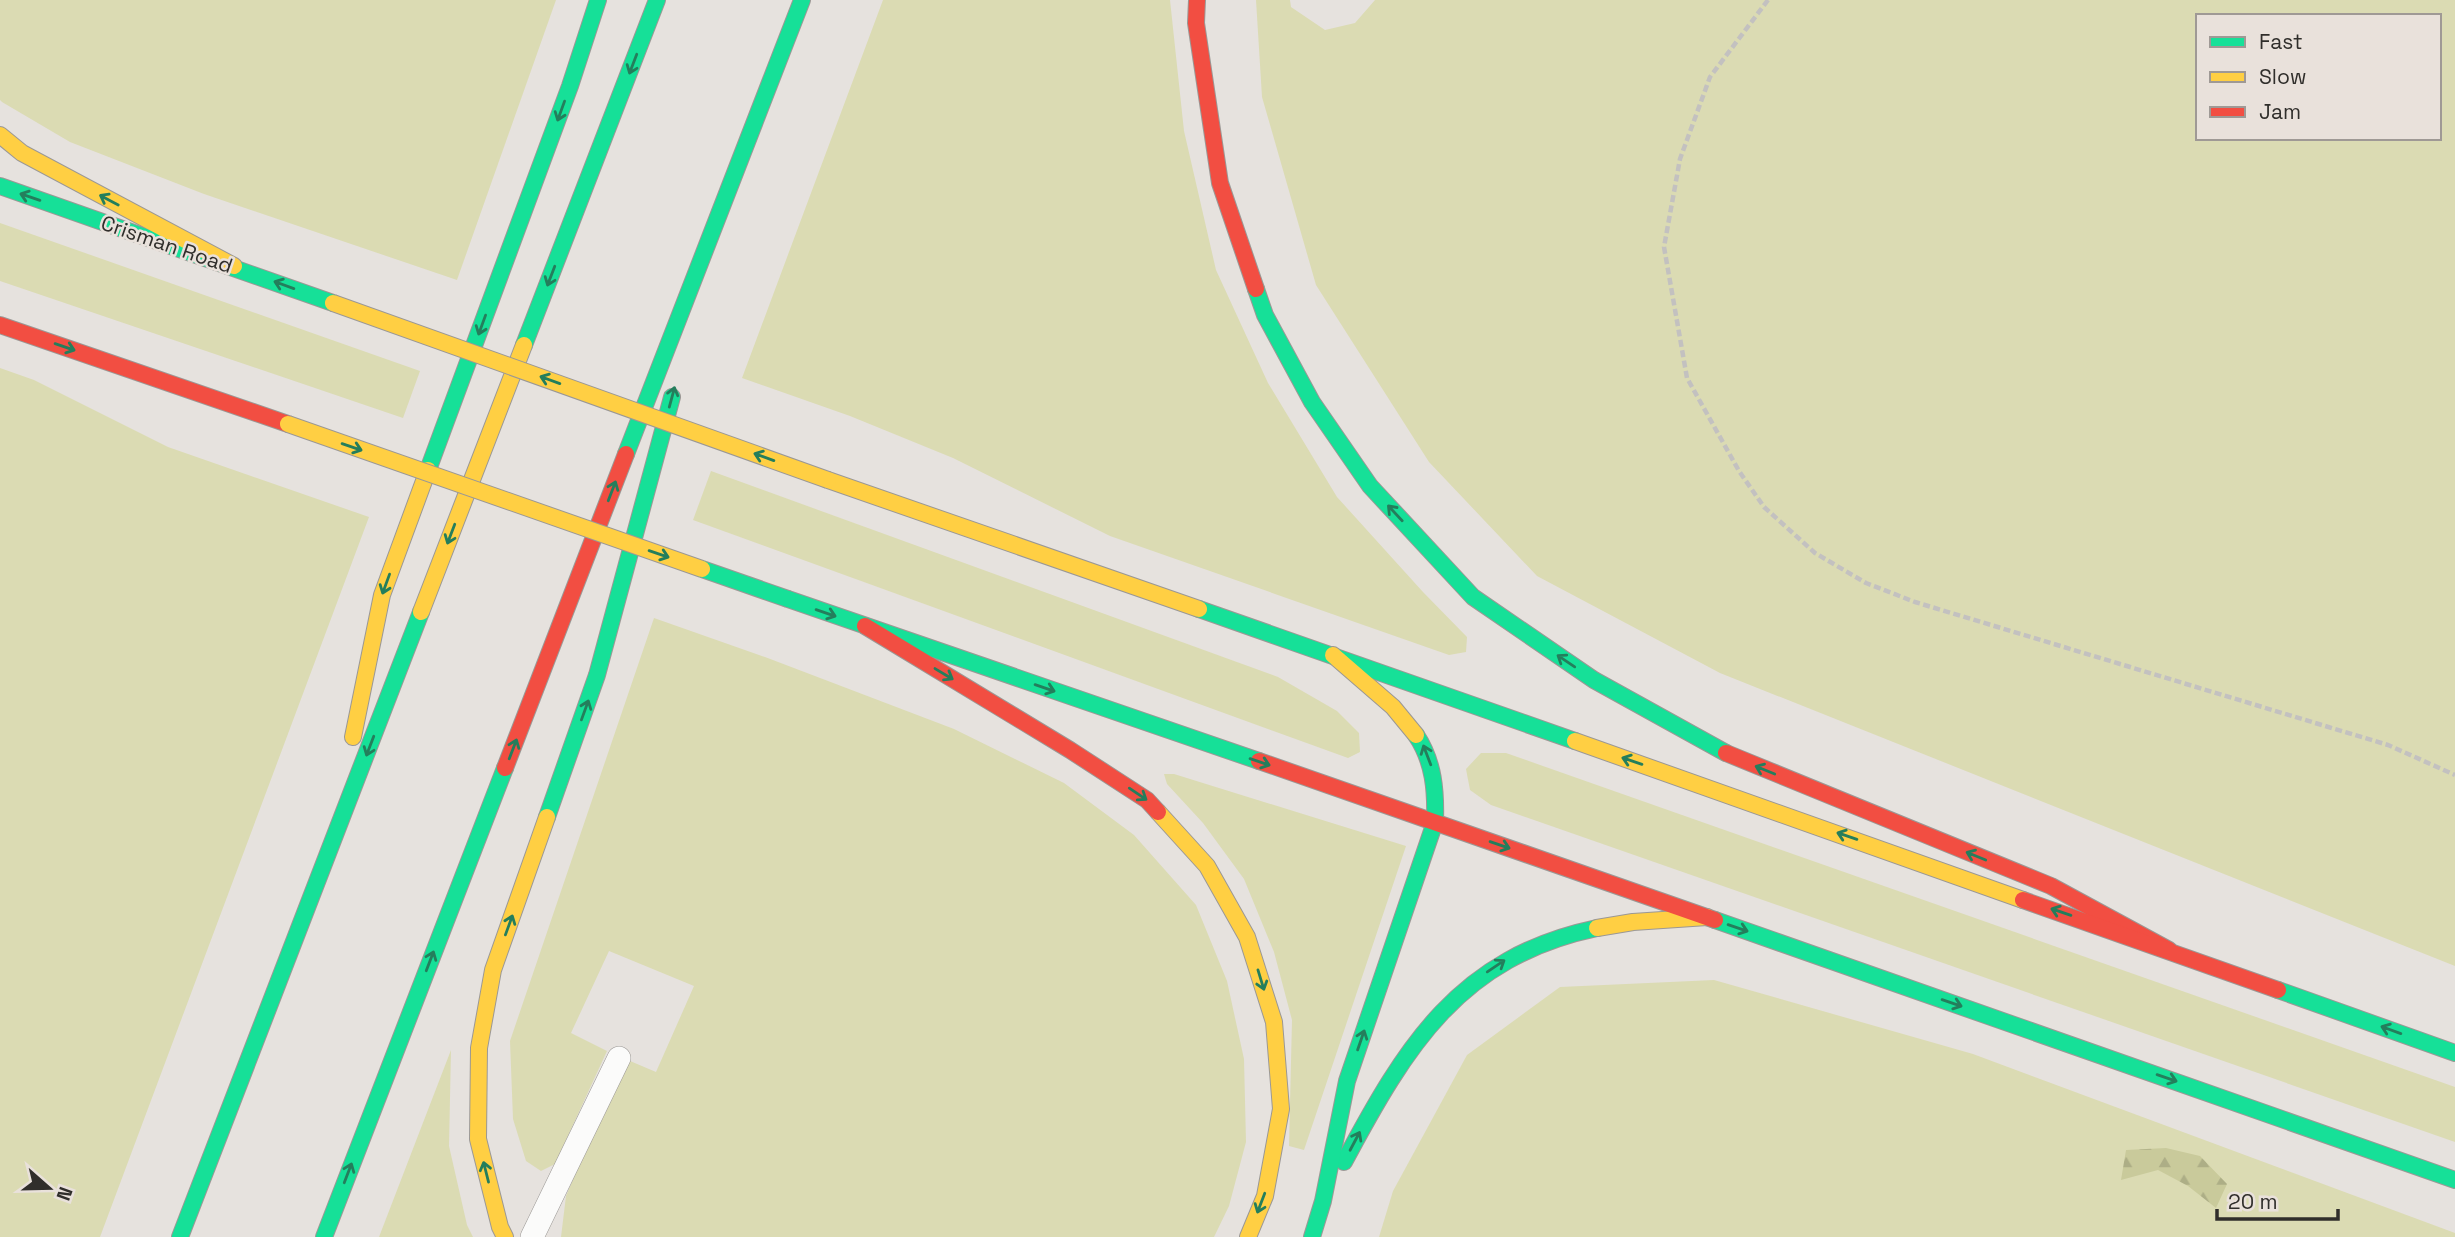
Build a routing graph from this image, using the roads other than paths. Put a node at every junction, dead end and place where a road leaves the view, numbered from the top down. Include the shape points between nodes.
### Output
1 (598, 0) edge
2 (657, 0) edge
3 (802, 0) edge
4 (1197, 0) edge
5 (0, 135) edge
6 (0, 186) edge
7 (724, 202) junction
8 (234, 267) junction
9 (0, 325) edge
10 (685, 346) dead end
11 (675, 386) dead end
12 (865, 626) junction
13 (1333, 655) junction
14 (1435, 822) junction
15 (331, 845) junction
16 (1707, 917) junction
17 (2169, 950) junction
18 (2455, 1053) edge
19 (619, 1058) dead end
20 (2455, 1180) edge
21 (1323, 1201) junction
22 (180, 1237) edge
23 (324, 1237) edge
24 (505, 1237) edge
25 (532, 1237) edge
26 (1248, 1237) edge
27 (1311, 1237) edge

1 -> 15 main road via 382,595
2 -> 15 main road
3 - 7 main road
17 -> 4 main road via 2051,886 1733,757 1594,680 1473,597 1370,486 1312,402 1265,315 1220,183 1196,23
8 -> 5 main road via 22,153
8 -> 6 main road, Crisman Road
7 - 10 main road
23 -> 7 main road
13 -> 8 main road, Crisman Road, bridge
9 -> 12 main road, bridge
24 -> 11 main road via 478,1139 479,1048 493,970 597,675
12 -> 14 main road
12 -> 26 main road via 1147,800 1207,866 1247,937 1273,1022 1281,1109 1265,1196
14 -> 13 main road via 1431,762 1411,724
17 -> 13 main road, Crisman Road
14 -> 16 main road
21 -> 14 main road via 1347,1081
15 - 22 main road
16 -> 20 main road
21 -> 16 main road via 1406,1052 1428,1023 1479,977 1560,936
18 -> 17 main road
19 - 25 lane
21 - 27 main road

